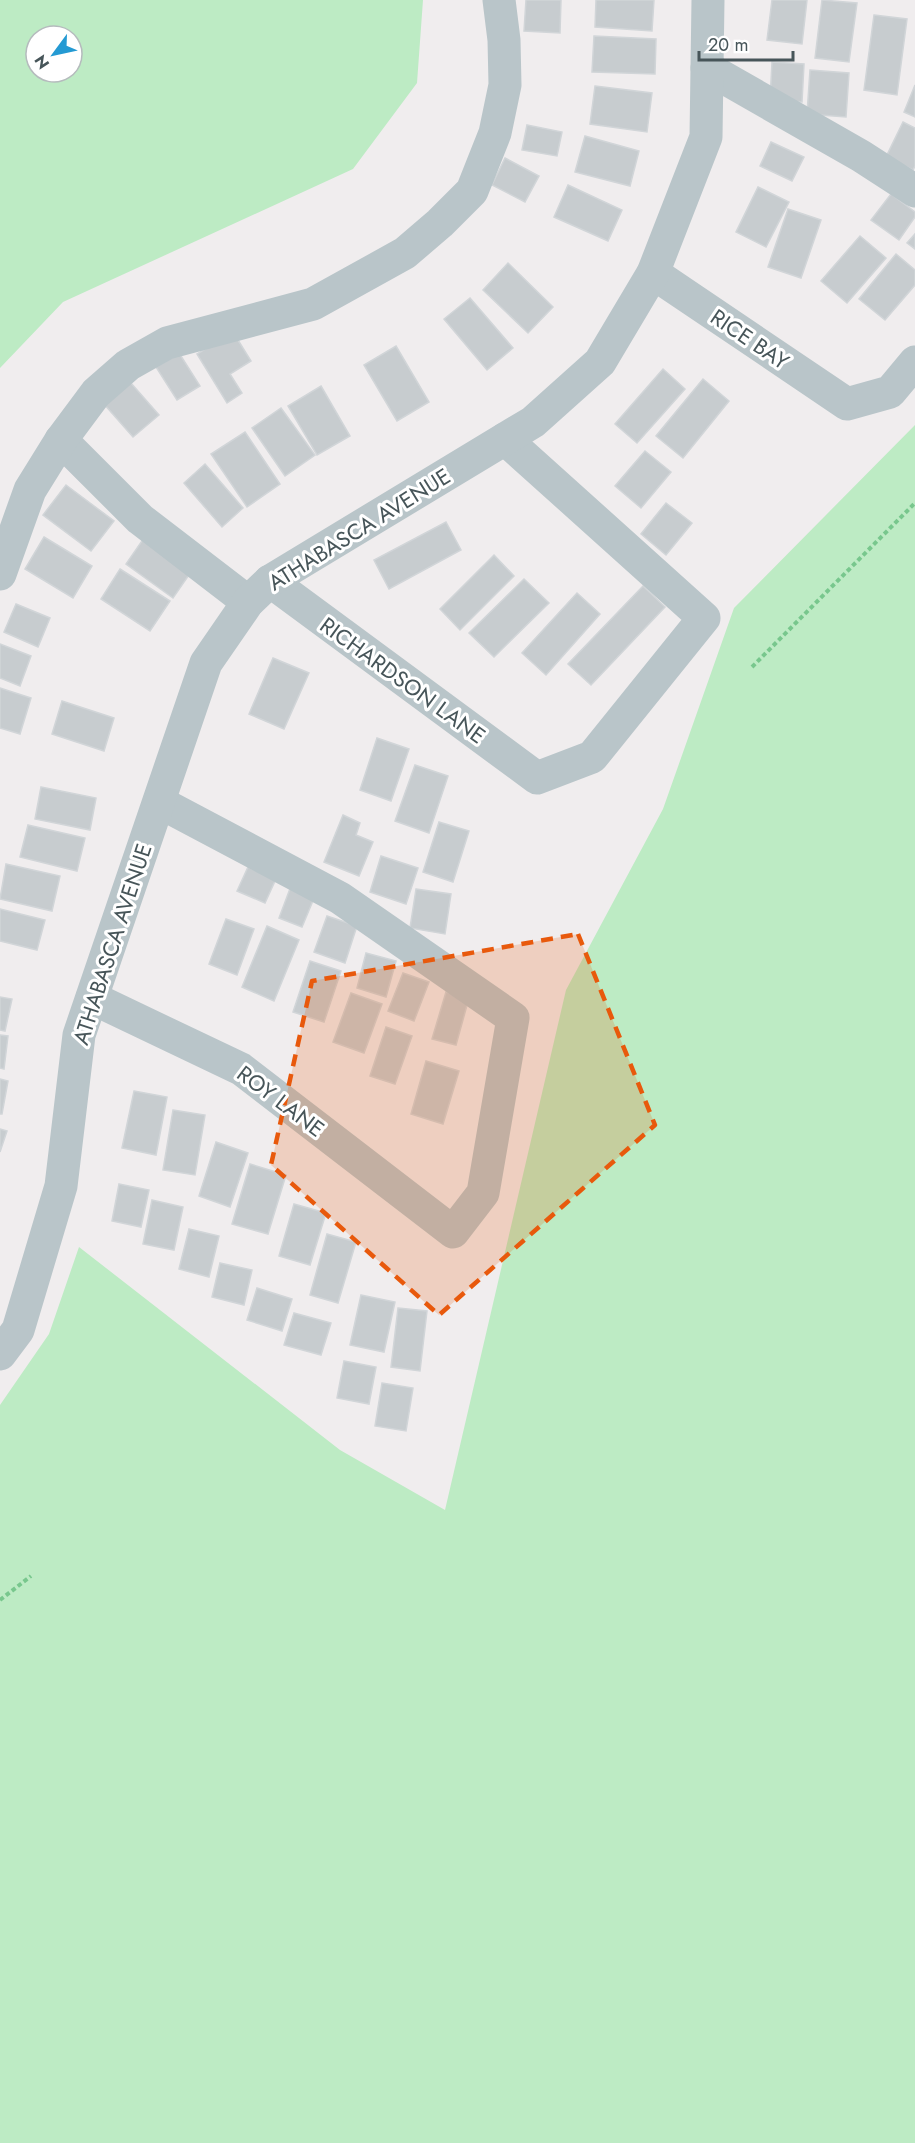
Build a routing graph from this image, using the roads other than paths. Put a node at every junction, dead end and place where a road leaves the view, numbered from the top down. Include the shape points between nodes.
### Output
1 (499, 0) edge
2 (708, 0) edge
3 (707, 68) junction
4 (915, 191) edge
5 (653, 273) junction
6 (915, 362) edge
7 (505, 439) junction
8 (60, 440) junction
9 (0, 574) edge
10 (259, 591) junction
11 (159, 802) junction
12 (92, 998) junction
13 (0, 1354) edge

1 - 8 street via 505,85 495,133 472,191 440,224 405,253 313,304 167,343 128,365 96,393
2 - 3 street, ATHABASCA AVENUE
3 - 4 street
3 - 5 street, ATHABASCA AVENUE via 706,137
5 - 6 street, RICE BAY via 847,404 890,392
5 - 7 street, ATHABASCA AVENUE via 600,362 533,422
7 - 10 street, ATHABASCA AVENUE
7 - 10 street, RICHARDSON LANE via 704,618 592,757 537,778
8 - 9 street via 30,490
8 - 10 street, RICHARDSON LANE via 140,519
10 - 11 street, ATHABASCA AVENUE via 206,663
11 - 12 street, ATHABASCA AVENUE
11 - 12 street, ROY LANE via 340,898 513,1018 483,1192 453,1232 241,1069
12 - 13 street, ATHABASCA AVENUE via 79,1035 61,1186 18,1330

